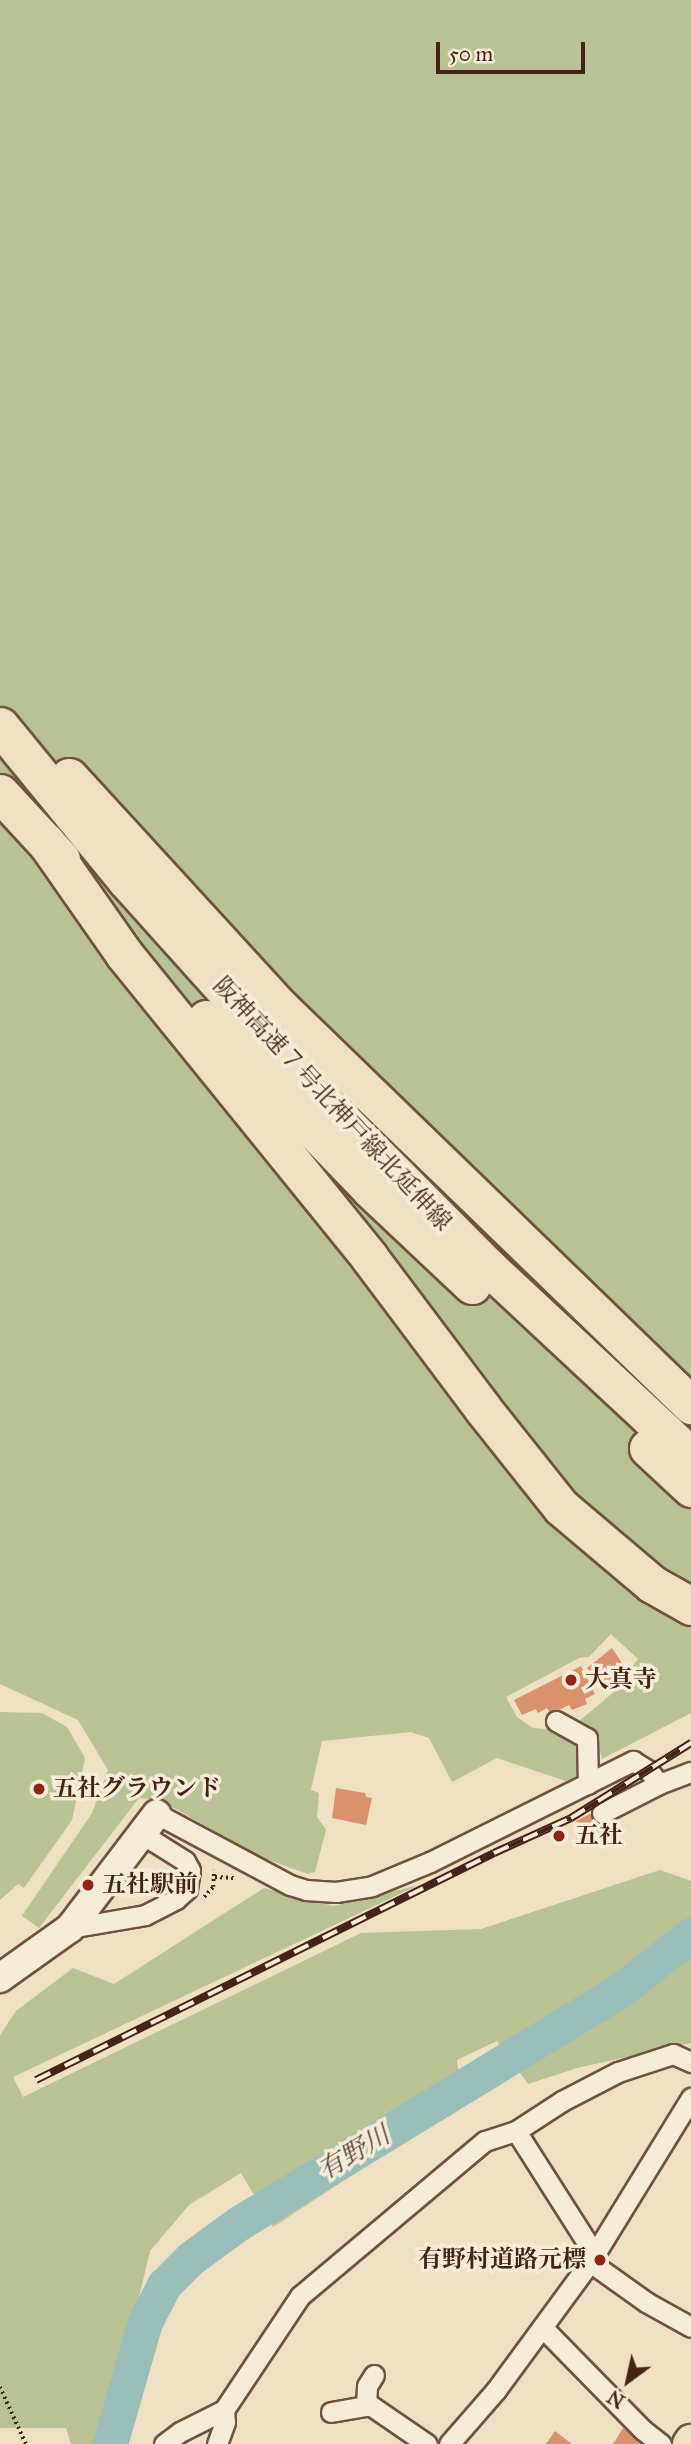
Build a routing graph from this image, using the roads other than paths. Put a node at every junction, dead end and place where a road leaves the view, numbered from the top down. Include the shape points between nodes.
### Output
1 (0, 701) edge
2 (0, 726) edge
3 (0, 793) edge
4 (45, 841) junction
5 (691, 1405) edge
6 (691, 1456) edge
7 (691, 1488) edge
8 (691, 1606) edge
9 (556, 1721) dead end
10 (691, 1772) edge
11 (588, 1784) junction
12 (659, 1784) junction
13 (602, 1812) dead end
14 (149, 1824) junction
15 (70, 1928) junction
16 (0, 1978) edge
17 (691, 2062) edge
18 (691, 2098) edge
19 (516, 2131) junction
20 (593, 2256) junction
21 (691, 2327) edge
22 (544, 2328) junction
23 (374, 2375) dead end
24 (366, 2406) junction
25 (224, 2410) junction
26 (331, 2412) dead end
27 (164, 2444) edge
28 (217, 2444) edge
29 (427, 2444) edge
30 (449, 2444) edge
31 (662, 2444) edge

1 - 5 highway via 281,1008
2 - 6 highway, 阪神高速７号北神戸線北延伸線 via 126,880 334,1112 487,1266
3 - 4 highway, 阪神高速７号北神戸線北延伸線
4 - 7 highway, 阪神高速７号北神戸線北延伸線 via 223,1038 370,1189
4 - 8 highway via 124,954 369,1257 561,1507 652,1584
9 - 11 street via 587,1738
10 - 12 street
11 - 12 street via 633,1761
11 - 14 street via 430,1862 372,1886 336,1892 290,1885
12 - 13 street
14 - 15 street
14 - 15 street via 185,1861 190,1870 187,1889 145,1915
15 - 16 street
17 - 19 street via 673,2054 618,2072
18 - 20 street
19 - 20 street
19 - 25 street via 485,2141 300,2297
20 - 21 street via 646,2302
20 - 22 street
22 - 30 street
22 - 31 street
23 - 24 street
24 - 26 street
24 - 29 street
25 - 27 street
25 - 28 street

